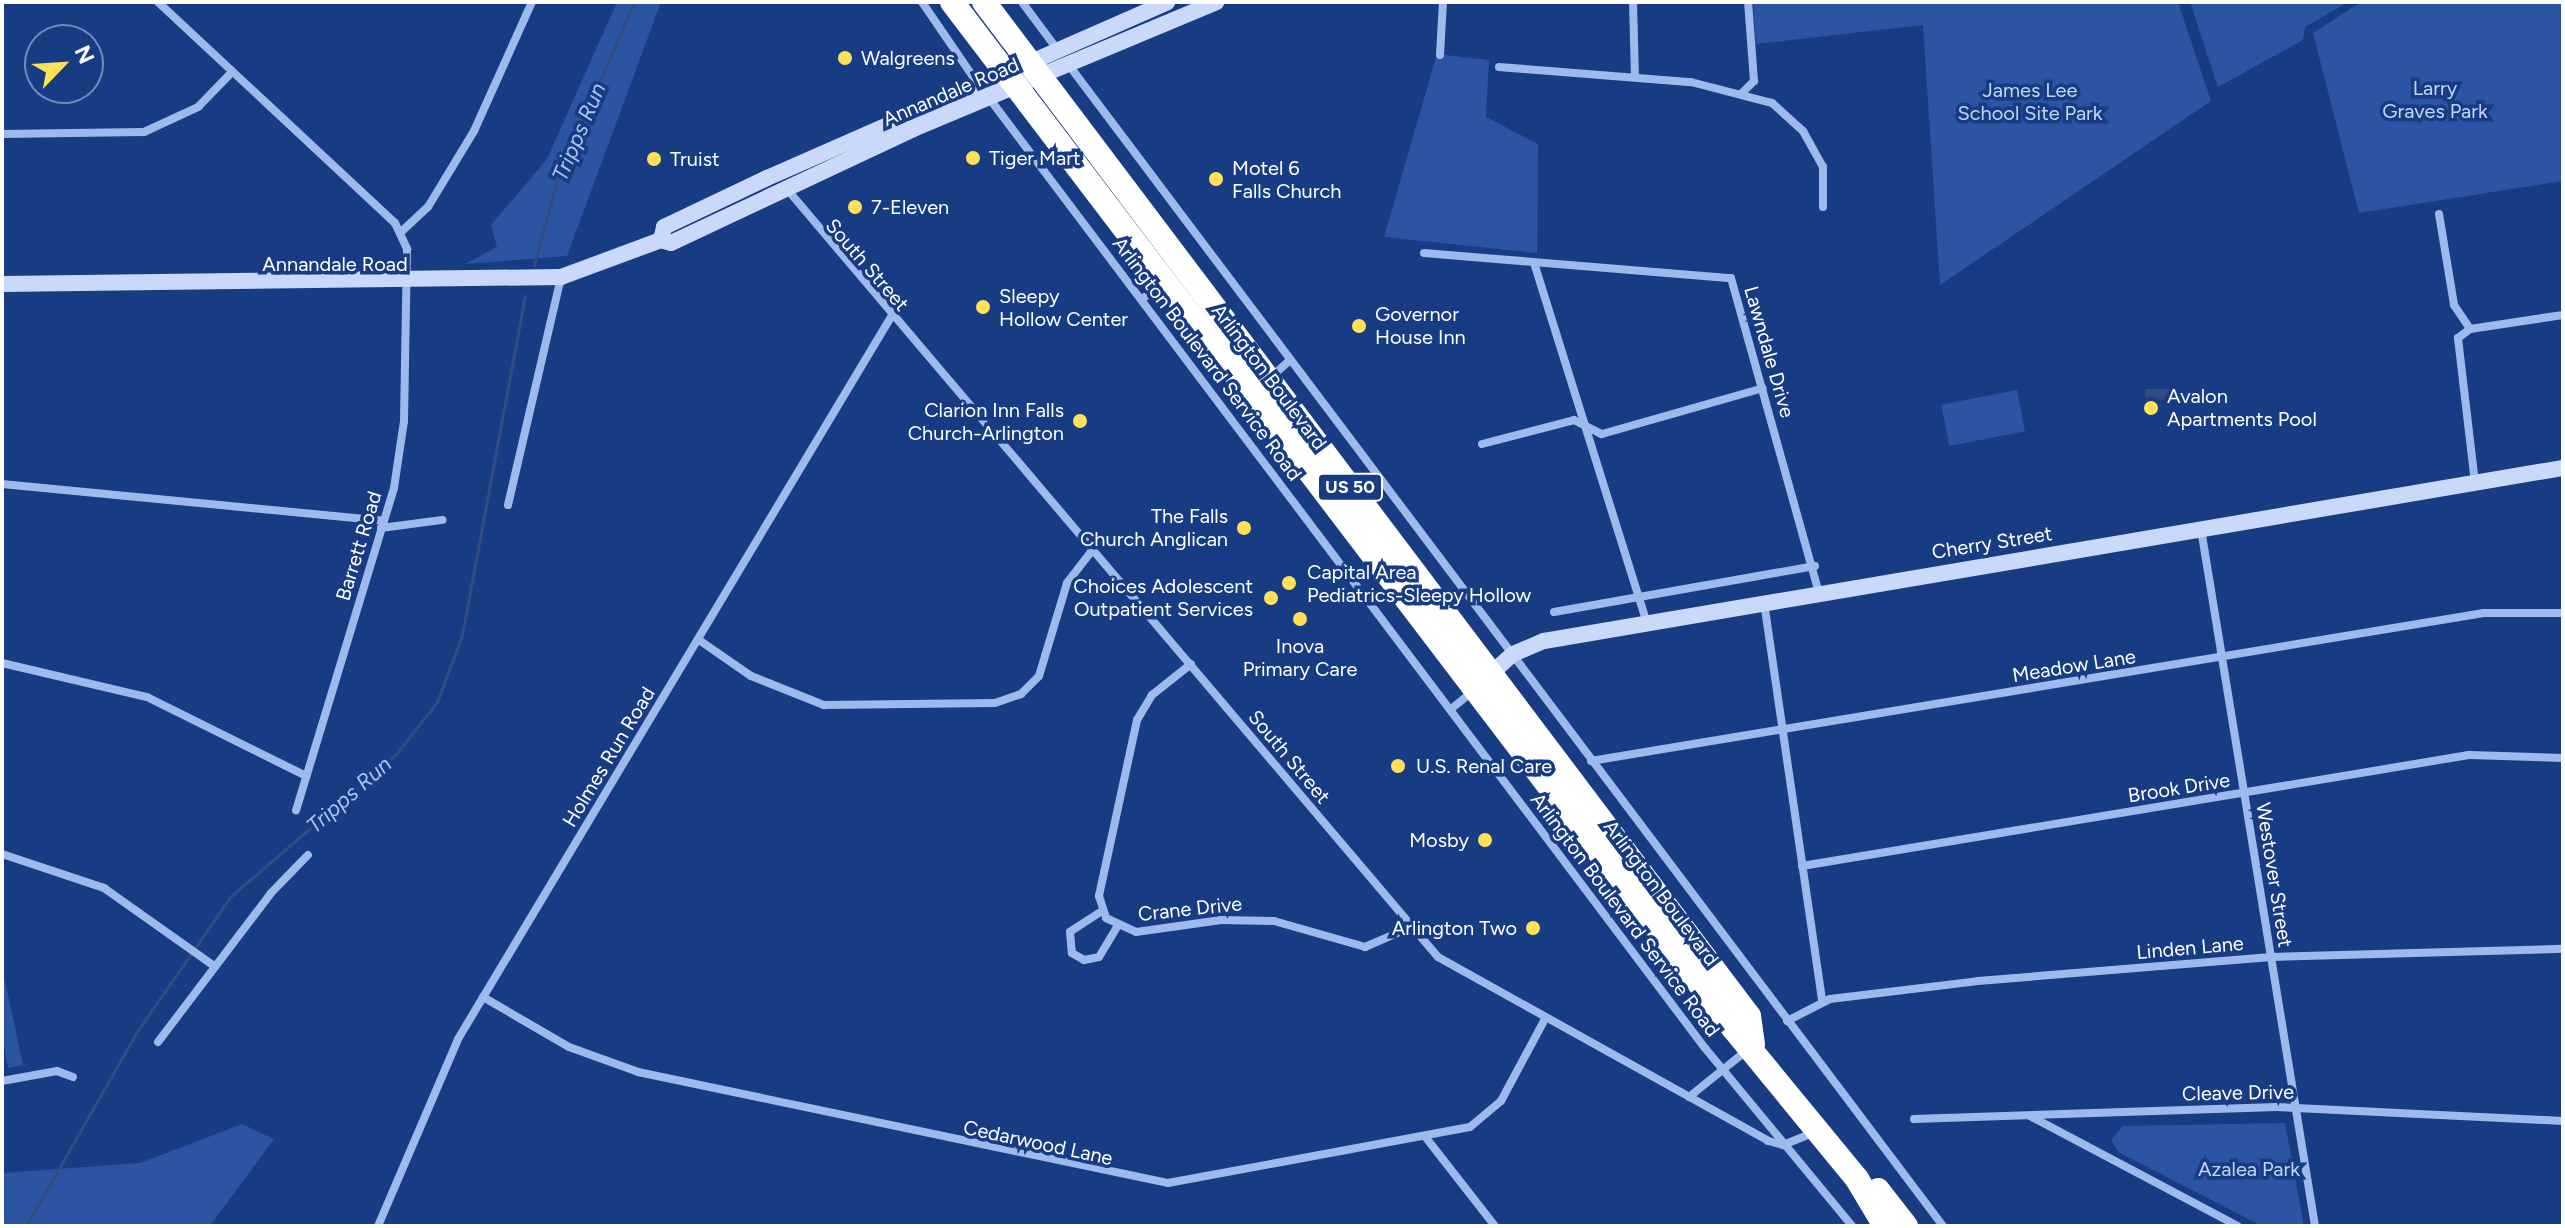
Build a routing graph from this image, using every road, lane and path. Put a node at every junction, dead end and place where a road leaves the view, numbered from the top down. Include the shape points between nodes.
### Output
1 (158, 2) edge
2 (532, 2) edge
3 (922, 2) edge
4 (952, 2) edge
5 (984, 2) edge
6 (1022, 2) edge
7 (1167, 2) edge
8 (1217, 2) edge
9 (1443, 2) edge
10 (1633, 2) edge
11 (1748, 2) edge
12 (1057, 49) junction
13 (1440, 55) dead end
14 (1070, 67) junction
15 (1499, 67) dead end
16 (1034, 68) junction
17 (232, 72) junction
18 (1635, 77) junction
19 (1010, 78) junction
20 (976, 82) junction
21 (1742, 93) junction
22 (988, 97) junction
23 (2, 134) edge
24 (783, 180) junction
25 (1823, 207) dead end
26 (2439, 214) dead end
27 (401, 232) junction
28 (1424, 253) dead end
29 (1535, 266) junction
30 (561, 277) junction
31 (1166, 281) junction
32 (3, 282) edge
33 (404, 284) junction
34 (1142, 299) junction
35 (2563, 315) edge
36 (891, 317) junction
37 (2470, 329) junction
38 (1290, 360) junction
39 (1269, 378) junction
40 (1763, 388) junction
41 (1588, 427) junction
42 (1482, 444) dead end
43 (2563, 468) edge
44 (2475, 483) junction
45 (2, 484) edge
46 (508, 505) dead end
47 (442, 520) dead end
48 (382, 525) junction
49 (2201, 529) junction
50 (1094, 548) junction
51 (1815, 566) junction
52 (1819, 593) junction
53 (1639, 598) junction
54 (1764, 602) junction
55 (1554, 612) dead end
56 (2563, 613) edge
57 (1647, 623) junction
58 (699, 640) junction
59 (1513, 654) junction
60 (2222, 658) junction
61 (2, 663) edge
62 (1191, 664) junction
63 (1482, 682) junction
64 (1451, 709) junction
65 (1782, 731) junction
66 (2563, 758) edge
67 (1591, 761) junction
68 (306, 776) junction
69 (2244, 793) junction
70 (296, 810) dead end
71 (2, 854) edge
72 (308, 855) dead end
73 (1802, 866) junction
74 (1102, 911) junction
75 (1117, 927) junction
76 (1411, 927) junction
77 (2563, 949) edge
78 (2271, 957) junction
79 (210, 964) junction
80 (483, 997) junction
81 (1822, 1001) junction
82 (1546, 1017) junction
83 (1787, 1021) junction
84 (158, 1042) dead end
85 (1753, 1045) junction
86 (1722, 1070) junction
87 (73, 1077) dead end
88 (2, 1081) edge
89 (1689, 1097) junction
90 (2296, 1108) junction
91 (2028, 1115) junction
92 (1914, 1119) dead end
93 (2563, 1121) edge
94 (1819, 1131) junction
95 (1427, 1139) junction
96 (1783, 1145) junction
97 (1857, 1179) junction
98 (378, 1226) edge
99 (1495, 1226) edge
100 (1852, 1226) edge
101 (1885, 1226) edge
102 (1906, 1226) edge
103 (1943, 1226) edge
104 (2238, 1226) edge
105 (2315, 1226) edge

1 - 17 street
2 - 27 street via 474,131 443,171 428,207
3 - 20 street, Arlington Boulevard Service Road
4 - 19 highway, Arlington Boulevard / US 50
5 - 16 highway, Arlington Boulevard / US 50
6 - 12 street
7 - 12 main road, Annandale Road
8 - 14 main road, Annandale Road
9 - 13 street
10 - 18 street
11 - 21 street via 1754,81
12 - 14 street
12 - 16 main road, Annandale Road
14 - 16 main road, Annandale Road
14 - 38 street
15 - 18 street
16 - 19 main road, Annandale Road
16 - 39 highway, Arlington Boulevard / US 50
17 - 23 street via 198,107 144,132
17 - 27 street
18 - 21 street
19 - 20 main road, Annandale Road
19 - 22 main road, Annandale Road
19 - 31 highway, Arlington Boulevard / US 50
20 - 22 street, Arlington Boulevard Service Road
20 - 24 main road, Annandale Road
21 - 25 street via 1772,103 1803,131 1823,167
22 - 24 main road, Annandale Road
22 - 34 street, Arlington Boulevard Service Road
24 - 30 main road, Annandale Road via 664,227 661,240
24 - 36 street, South Street
26 - 37 street via 2454,305
27 - 33 street, Barrett Road
28 - 29 street, Lawndale Drive
29 - 40 street, Lawndale Drive via 1731,278
29 - 41 street
30 - 33 main road, Annandale Road
30 - 46 street
31 - 34 street
31 - 63 highway, Arlington Boulevard / US 50
32 - 33 main road, Annandale Road
33 - 48 street, Barrett Road via 404,421
34 - 64 street, Arlington Boulevard Service Road
35 - 37 street
36 - 50 street, South Street
36 - 58 street, Holmes Run Road
37 - 44 street via 2458,338 2455,357
38 - 39 street
38 - 59 street
39 - 63 highway, Arlington Boulevard / US 50
40 - 41 street via 1602,434
40 - 51 street, Lawndale Drive
41 - 42 street via 1574,420
41 - 53 street
43 - 44 main road, Cherry Street
44 - 49 main road, Cherry Street
45 - 48 street
47 - 48 street
48 - 68 street, Barrett Road
49 - 52 main road, Cherry Street
49 - 60 street, Westover Street
50 - 58 street via 1067,583 1039,676 1009,700 869,709 824,705 751,676
50 - 62 street, South Street
51 - 52 street, Lawndale Drive
51 - 53 street
52 - 54 main road, Cherry Street
53 - 55 street
53 - 57 street
54 - 57 main road, Cherry Street
54 - 65 street
56 - 60 street, Meadow Lane via 2484,613
57 - 59 main road, Cherry Street via 1544,641
58 - 80 street, Holmes Run Road
59 - 63 main road, Cherry Street
59 - 67 street
60 - 65 street, Meadow Lane
60 - 69 street, Westover Street
61 - 68 street via 147,697
62 - 74 street via 1152,695 1137,720 1107,851
62 - 76 street, South Street
63 - 64 street, Cherry Street
63 - 85 highway, Arlington Boulevard / US 50 via 1749,1016
64 - 86 street, Arlington Boulevard Service Road
65 - 67 street, Meadow Lane
65 - 73 street
66 - 69 street, Brook Drive via 2469,755
67 - 83 street
68 - 70 street, Barrett Road
69 - 73 street, Brook Drive
69 - 78 street, Westover Street
71 - 79 street via 104,888
72 - 79 street
73 - 81 street
74 - 75 street, Crane Drive
74 - 75 street via 1070,932 1072,953 1084,960 1099,957
75 - 76 street, Crane Drive via 1136,932 1221,920 1274,921 1365,947
76 - 82 street, South Street via 1438,957
77 - 78 street, Linden Lane
78 - 81 street, Linden Lane
78 - 90 street, Westover Street
79 - 84 street
80 - 95 street, Cedarwood Lane via 611,1065 1134,1180 1179,1182
80 - 98 street, Holmes Run Road via 439,1075
81 - 83 street
82 - 89 street, South Street
82 - 95 street, Cedarwood Lane via 1492,1111 1470,1127
83 - 103 street
85 - 86 street
85 - 94 highway, Arlington Boulevard / US 50
86 - 89 street
86 - 96 street, Arlington Boulevard Service Road
87 - 88 street via 57,1071
89 - 96 street, South Street
90 - 91 street, Cleave Drive
90 - 93 street, Cleave Drive
90 - 105 street, Westover Street
91 - 92 street, Cleave Drive
91 - 104 street
94 - 96 street
94 - 97 highway, Arlington Boulevard / US 50
95 - 99 street
96 - 100 street, Arlington Boulevard Service Road
97 - 101 highway, Arlington Boulevard / US 50
97 - 102 highway, Arlington Boulevard / US 50 via 1870,1181

